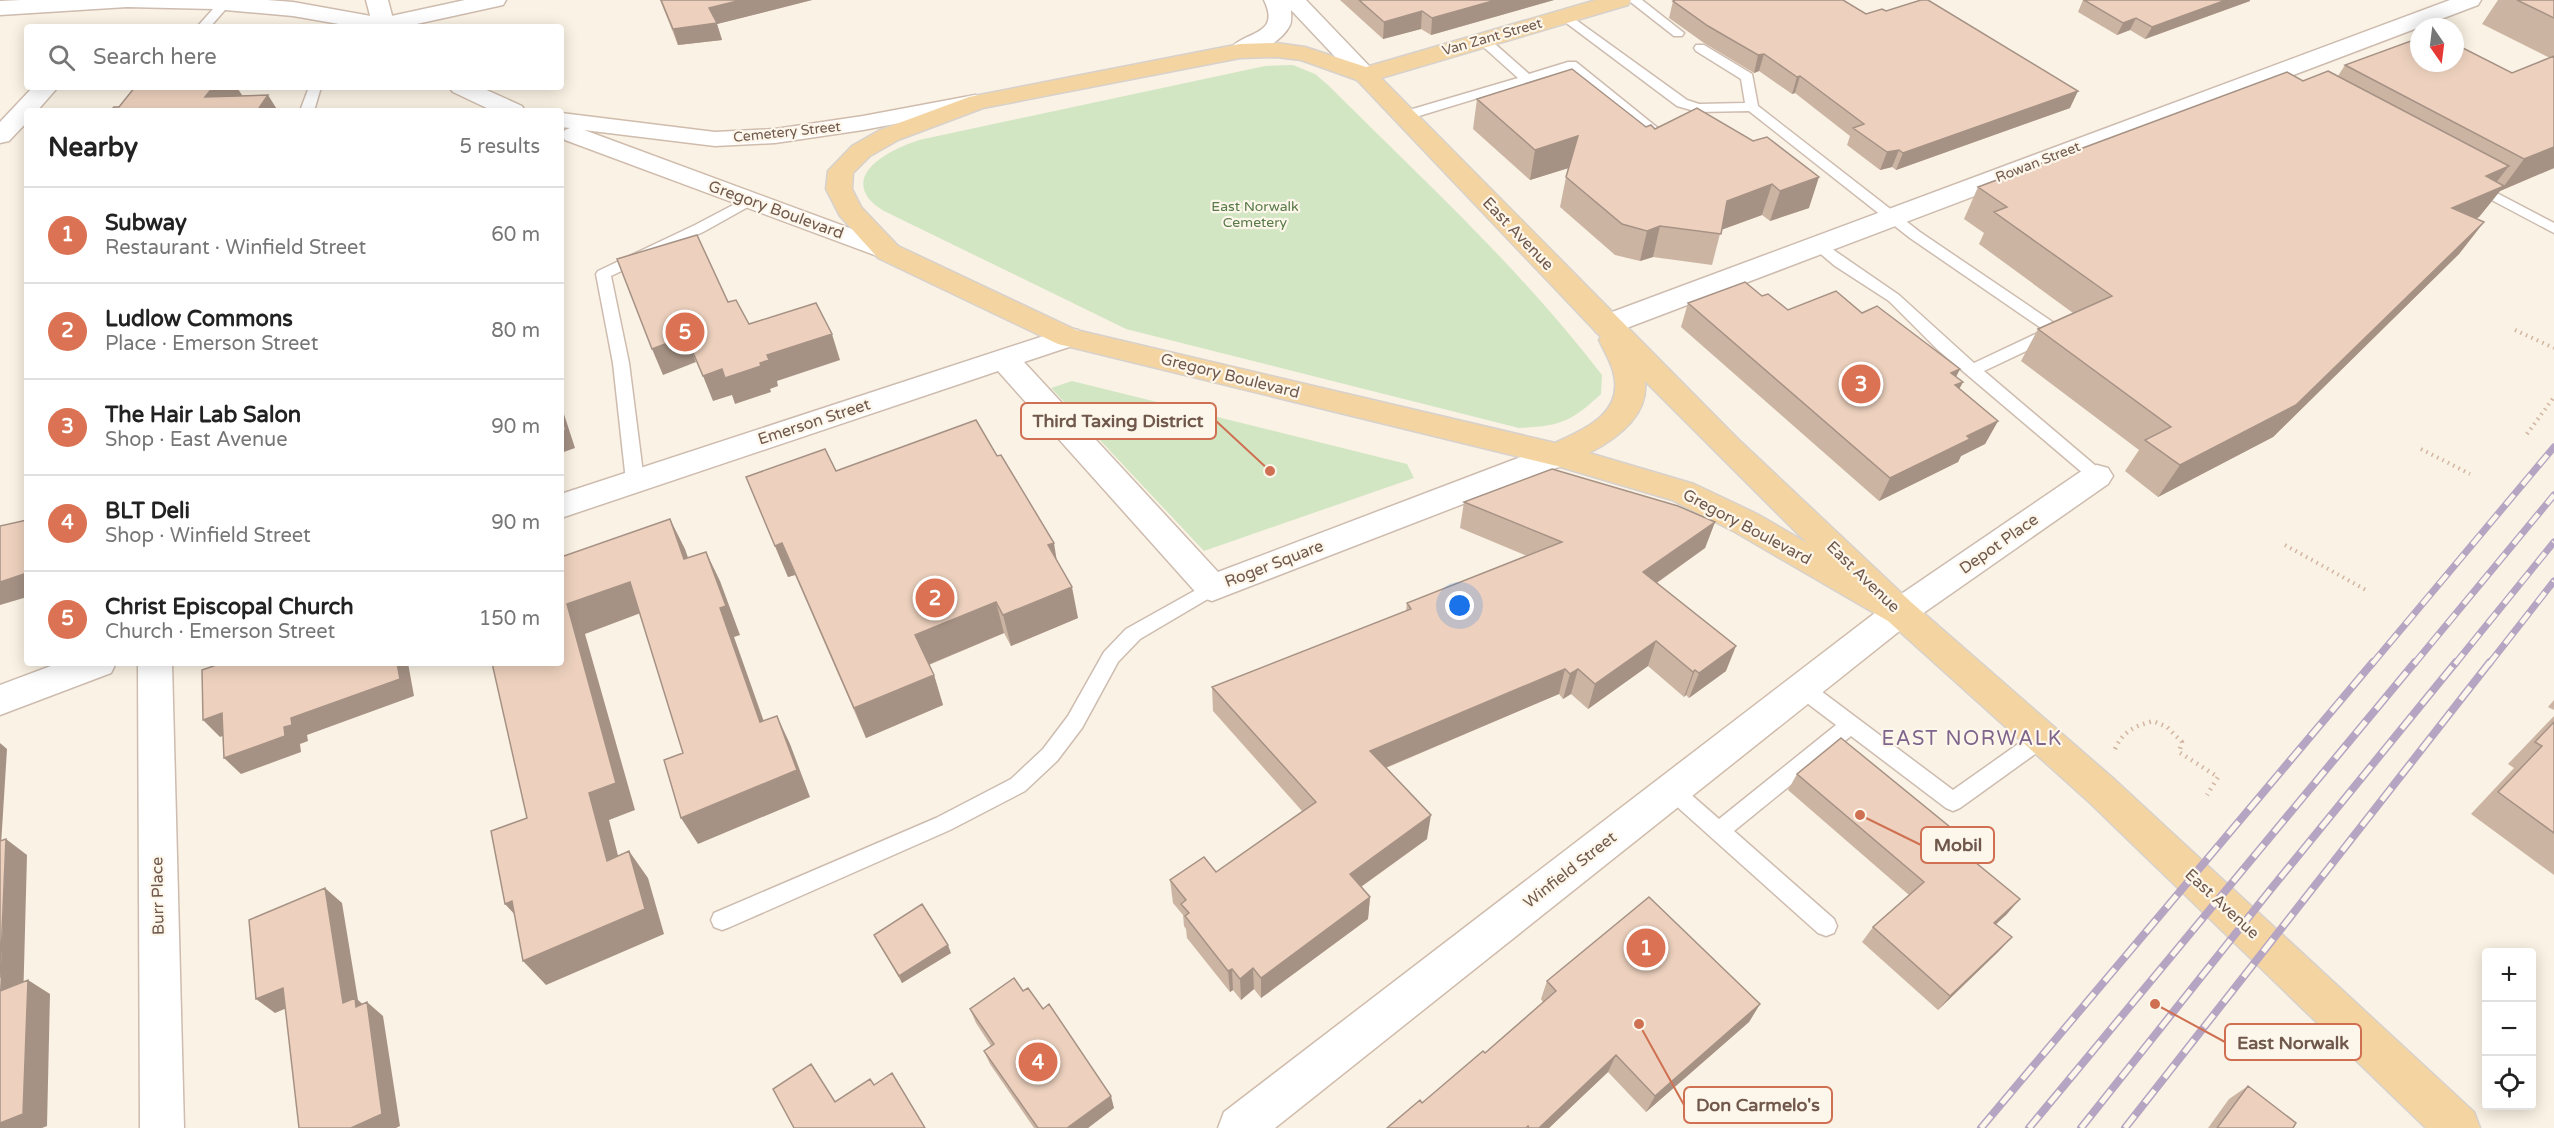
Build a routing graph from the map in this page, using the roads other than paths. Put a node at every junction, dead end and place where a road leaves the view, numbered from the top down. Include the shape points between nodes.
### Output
1 (127, 0) edge
2 (377, 0) edge
3 (495, 0) edge
4 (1275, 0) edge
5 (1293, 0) edge
6 (1620, 0) edge
7 (1634, 0) edge
8 (2470, 0) edge
9 (225, 3) junction
10 (0, 8) edge
11 (1565, 16) junction
12 (108, 20) dead end
13 (206, 24) edge
14 (372, 24) edge
15 (383, 24) edge
16 (392, 24) edge
17 (1678, 33) dead end
18 (1483, 40) junction
19 (1700, 48) dead end
20 (1240, 51) junction
21 (1365, 75) junction
22 (1527, 79) junction
23 (43, 90) edge
24 (314, 90) edge
25 (468, 90) edge
26 (977, 102) junction
27 (1752, 107) junction
28 (26, 108) edge
29 (308, 108) edge
30 (506, 108) edge
31 (24, 110) edge
32 (1404, 116) junction
33 (564, 120) edge
34 (564, 131) edge
35 (1657, 133) edge
36 (0, 136) edge
37 (2462, 178) edge
38 (750, 200) junction
39 (1892, 217) junction
40 (2554, 229) edge
41 (1817, 245) junction
42 (888, 252) junction
43 (1606, 325) junction
44 (1068, 337) junction
45 (1004, 359) junction
46 (1973, 370) junction
47 (1558, 455) junction
48 (2097, 476) joint
49 (635, 481) junction
50 (564, 505) edge
51 (1212, 588) junction
52 (1900, 612) junction
53 (91, 666) edge
54 (155, 666) edge
55 (1802, 688) junction
56 (0, 700) edge
57 (1850, 725) junction
58 (2042, 738) junction
59 (1671, 790) junction
60 (1719, 831) junction
61 (722, 920) dead end
62 (1826, 926) dead end
63 (162, 1128) edge
64 (1240, 1128) edge
65 (2458, 1128) edge

1 - 9 street
1 - 10 street
1 - 12 street
2 - 15 street
3 - 16 street
4 - 20 street via 1280,23 1271,34
5 - 21 street, East Avenue
6 - 11 main road, Van Zant Street
7 - 17 lane
8 - 39 street, Rowan Street via 2280,79
9 - 13 lane
9 - 14 street via 293,9
11 - 18 main road, Van Zant Street
11 - 27 lane via 1682,103 1698,108
18 - 21 main road, Van Zant Street
18 - 22 lane
19 - 27 lane via 1747,77
20 - 21 main road, Cemetery Street via 1305,54
20 - 26 main road, Cemetery Street
21 - 32 main road, East Avenue
22 - 32 lane
22 - 35 lane via 1572,65
23 - 28 street
24 - 29 lane
25 - 30 street
26 - 33 street, Cemetery Street via 775,136 715,139
26 - 42 main road, Cemetery Street via 889,135 861,151 841,171 839,189 849,210
27 - 39 lane
31 - 36 street
32 - 43 main road, East Avenue
34 - 38 street, Gregory Boulevard
37 - 40 lane
38 - 42 street, Gregory Boulevard
38 - 49 lane via 603,274 621,363
39 - 41 street, Rowan Street
39 - 46 lane via 2055,331
41 - 43 street, Rowan Street
41 - 46 lane via 1894,297
42 - 44 main road, Gregory Boulevard
43 - 47 main road via 1629,376 1627,407 1607,430
43 - 52 main road, East Avenue
44 - 45 street, Emerson Street
44 - 47 main road, Gregory Boulevard
45 - 49 street, Emerson Street
45 - 51 street, Roger Square
46 - 48 lane
47 - 51 street, Roger Square
47 - 52 main road, Gregory Boulevard via 1683,492 1746,523
48 - 52 street, Depot Place
49 - 50 street, Emerson Street
51 - 61 lane via 1133,634 1111,657 1075,723 1050,755 1018,784 943,824
52 - 55 street, Winfield Street
52 - 58 main road, East Avenue
53 - 56 street
54 - 63 street, Burr Place
55 - 57 lane
55 - 59 street, Winfield Street
57 - 58 lane via 1953,802
57 - 60 lane
58 - 65 main road, East Avenue via 2102,790
59 - 60 lane
59 - 64 street, Winfield Street
60 - 62 lane

